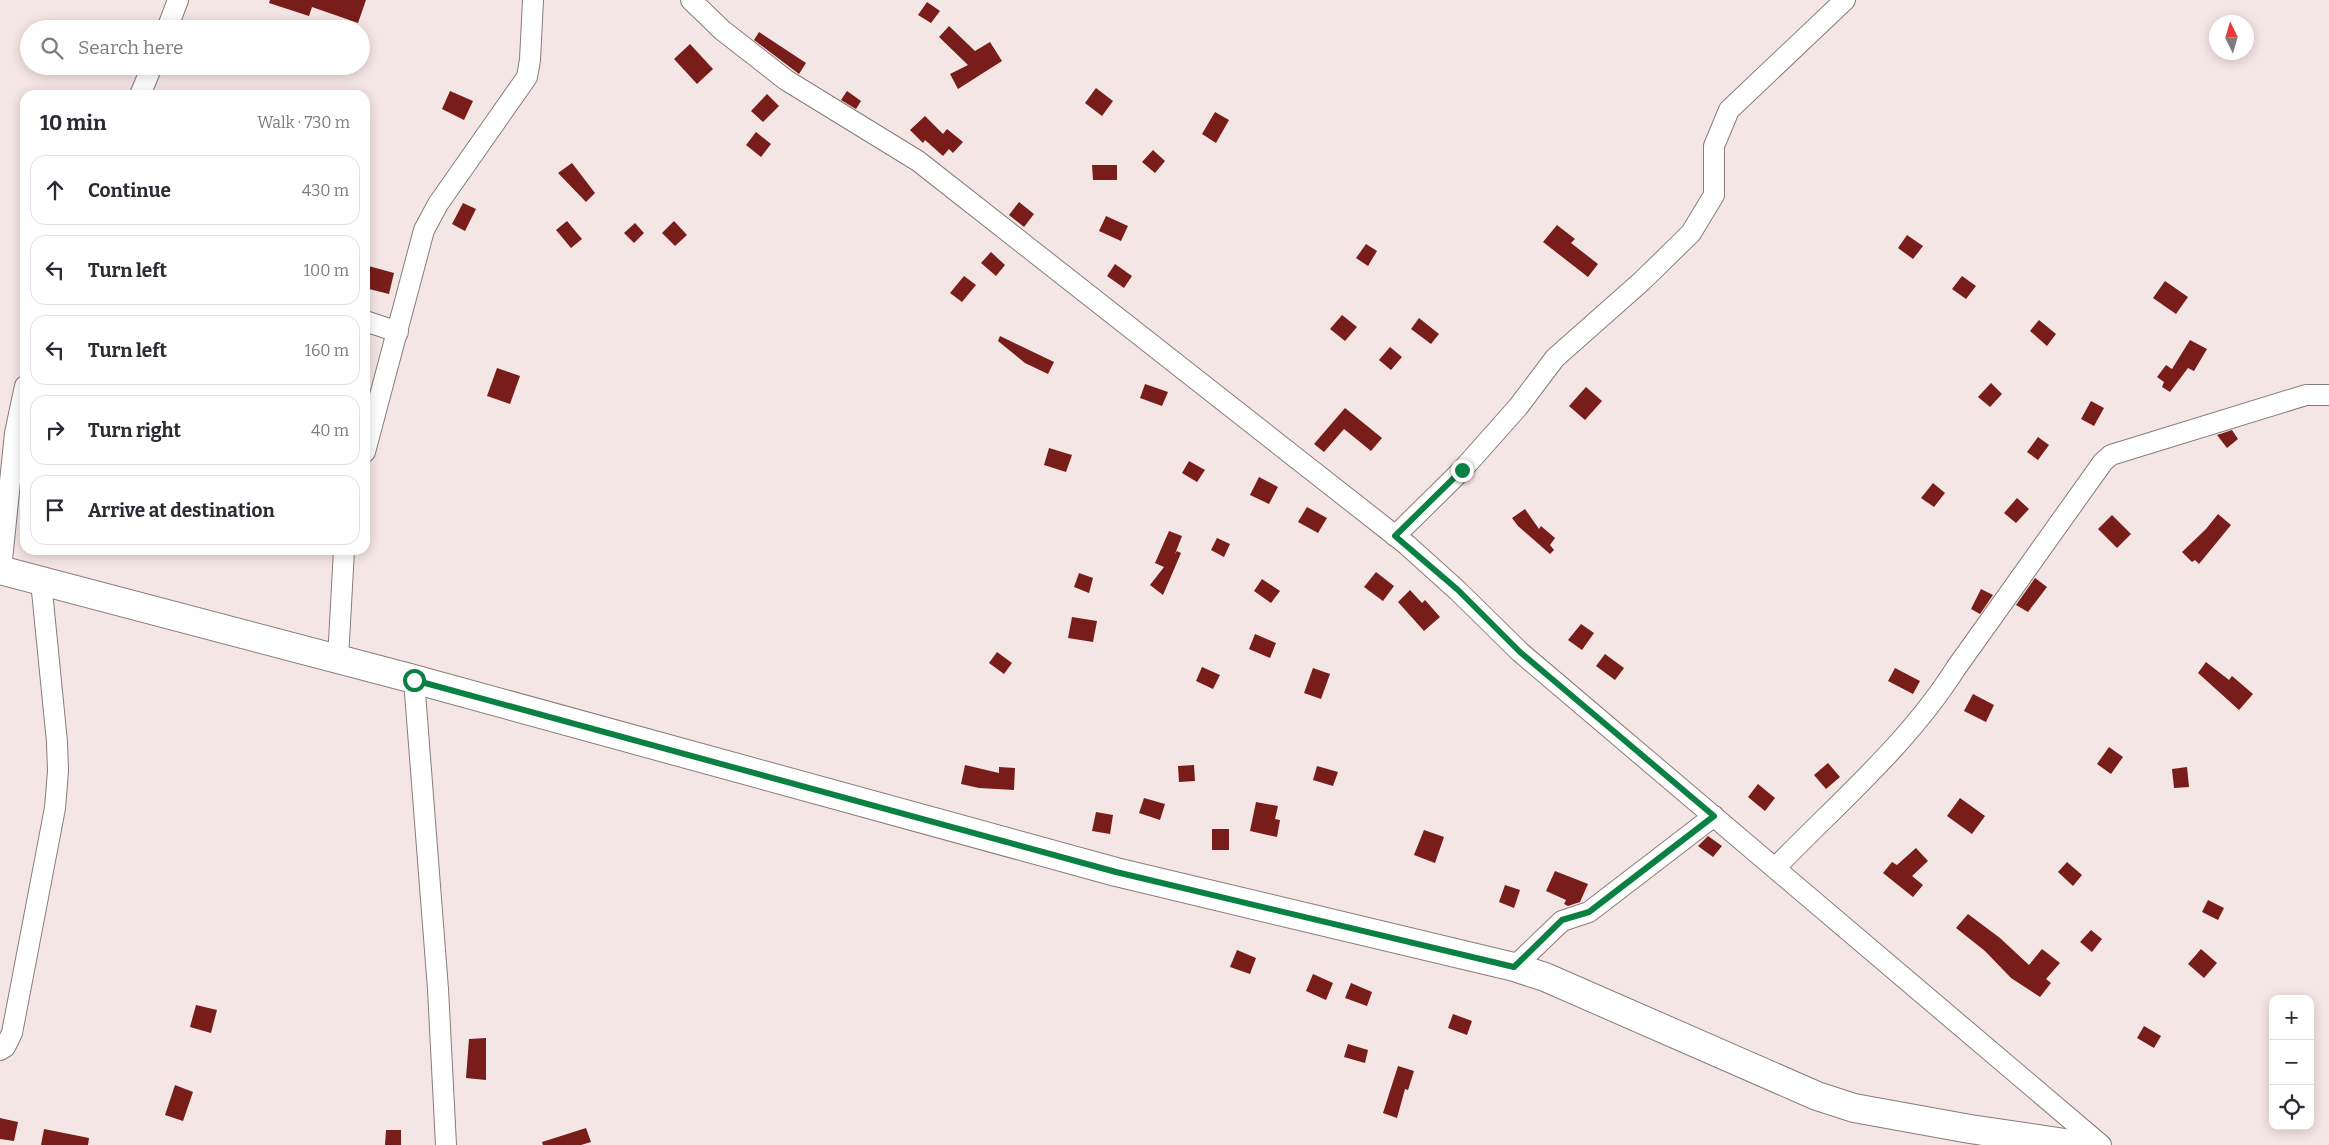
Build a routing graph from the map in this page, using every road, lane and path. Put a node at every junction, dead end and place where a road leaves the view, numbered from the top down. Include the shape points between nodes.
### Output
1 (178, 0) edge
2 (533, 0) edge
3 (692, 0) edge
4 (1845, 0) edge
5 (170, 20) edge
6 (148, 75) edge
7 (142, 90) edge
8 (370, 323) edge
9 (398, 332) junction
10 (2329, 396) edge
11 (20, 410) edge
12 (370, 434) edge
13 (1395, 536) junction
14 (344, 555) edge
15 (1, 570) edge
16 (42, 581) junction
17 (338, 660) junction
18 (414, 680) junction
19 (1714, 816) junction
20 (1775, 868) junction
21 (1514, 967) junction
22 (0, 1050) edge
23 (446, 1145) edge
24 (2078, 1145) edge
25 (2100, 1145) edge

1 - 5 street
2 - 9 street via 526,77 438,204 424,230
3 - 13 street via 722,30 786,80 918,161
4 - 13 street via 1729,110 1714,146 1714,195 1691,233 1627,295 1554,358 1500,428
6 - 7 street
8 - 9 street
9 - 12 street
10 - 20 street via 2306,395 2111,455 1935,702
11 - 15 street
13 - 19 street via 1458,590 1520,652
14 - 17 street
15 - 16 street
16 - 17 street
16 - 22 street via 57,742 55,808 12,1033
17 - 18 street
18 - 21 street via 1116,872
18 - 23 street via 438,989
19 - 20 street
19 - 21 street via 1589,912 1562,920
20 - 25 street
21 - 24 street via 1560,983 1834,1102 1970,1129

